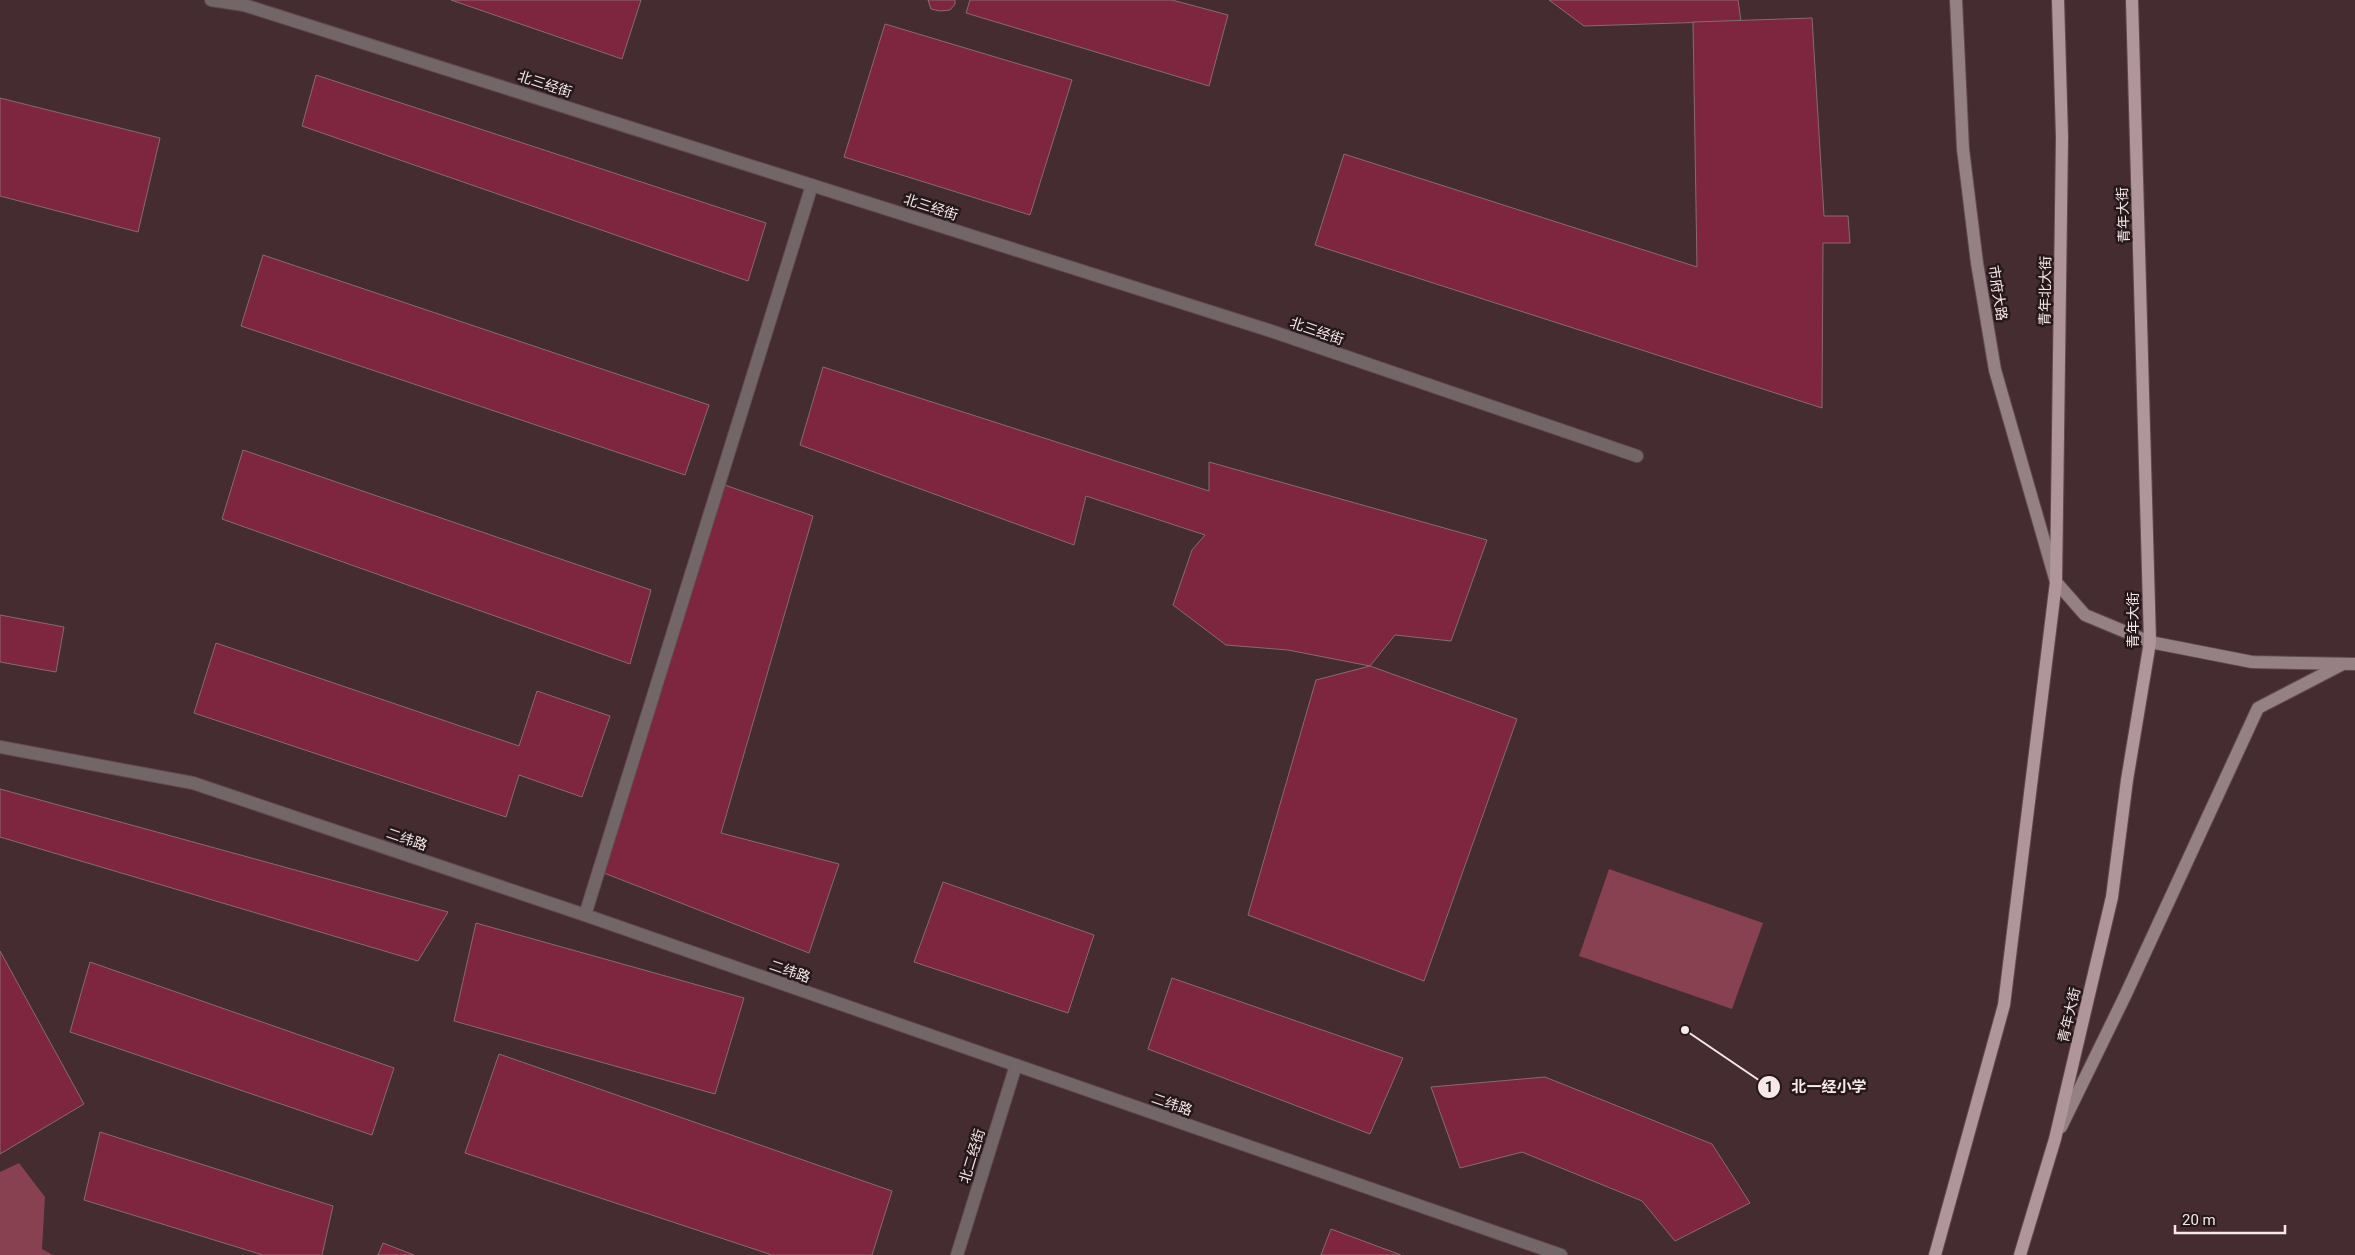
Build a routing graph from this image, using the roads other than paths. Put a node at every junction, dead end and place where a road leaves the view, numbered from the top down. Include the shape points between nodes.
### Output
1 (211, 0) edge
2 (1956, 0) edge
3 (2058, 0) edge
4 (2132, 0) edge
5 (812, 185) junction
6 (1637, 456) dead end
7 (2056, 582) junction
8 (2150, 642) junction
9 (2349, 664) edge
10 (0, 747) edge
11 (585, 915) junction
12 (1016, 1065) junction
13 (2055, 1138) junction
14 (957, 1255) edge
15 (1561, 1255) edge
16 (1936, 1255) edge
17 (2020, 1255) edge

1 - 5 street, 北三经街 via 244,5
2 - 7 main road, 市府大路 via 1963,149 1995,370
3 - 7 main road, 青年北大街 via 2062,137
4 - 8 main road, 青年大街
5 - 6 street, 北三经街 via 1268,330
5 - 11 street
7 - 8 main road via 2085,615
7 - 16 main road via 2004,1005
8 - 9 main road via 2252,662
8 - 13 main road, 青年大街 via 2112,897
9 - 13 main road via 2258,708 2125,996
10 - 11 street, 二纬路 via 193,783
11 - 12 street, 二纬路
12 - 14 street, 北二经街
12 - 15 street, 二纬路
13 - 17 main road, 青年大街

